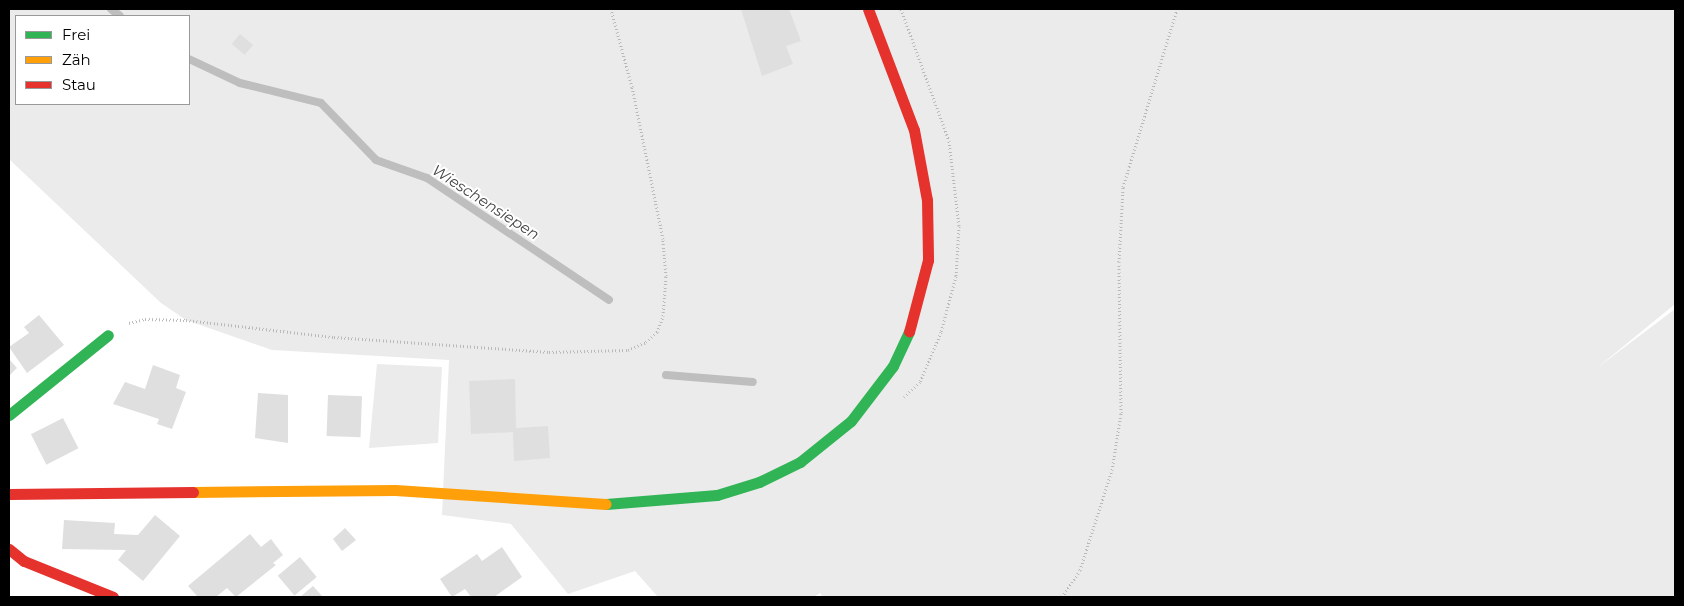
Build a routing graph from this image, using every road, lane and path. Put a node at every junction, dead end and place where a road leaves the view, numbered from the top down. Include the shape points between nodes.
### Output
1 (611, 9) edge
2 (868, 9) edge
3 (901, 9) edge
4 (1177, 9) edge
5 (108, 335) joint
6 (899, 401) dead end
7 (9, 414) edge
8 (9, 494) edge
9 (9, 549) edge
10 (113, 597) edge
11 (1062, 597) edge

1 - 5 path via 632,87 663,239 666,276 663,316 657,332 646,342 628,350 549,352 478,349 186,320 144,319
2 - 8 main road via 895,74 916,138 927,200 928,260 914,318 893,366 851,421 800,462 759,482 717,495 631,504 395,490
3 - 6 path via 949,141 959,226 956,276 941,332 920,382
4 - 11 path via 1123,187 1119,262 1121,413 1112,470 1080,570
5 - 7 main road
9 - 10 main road via 24,560

